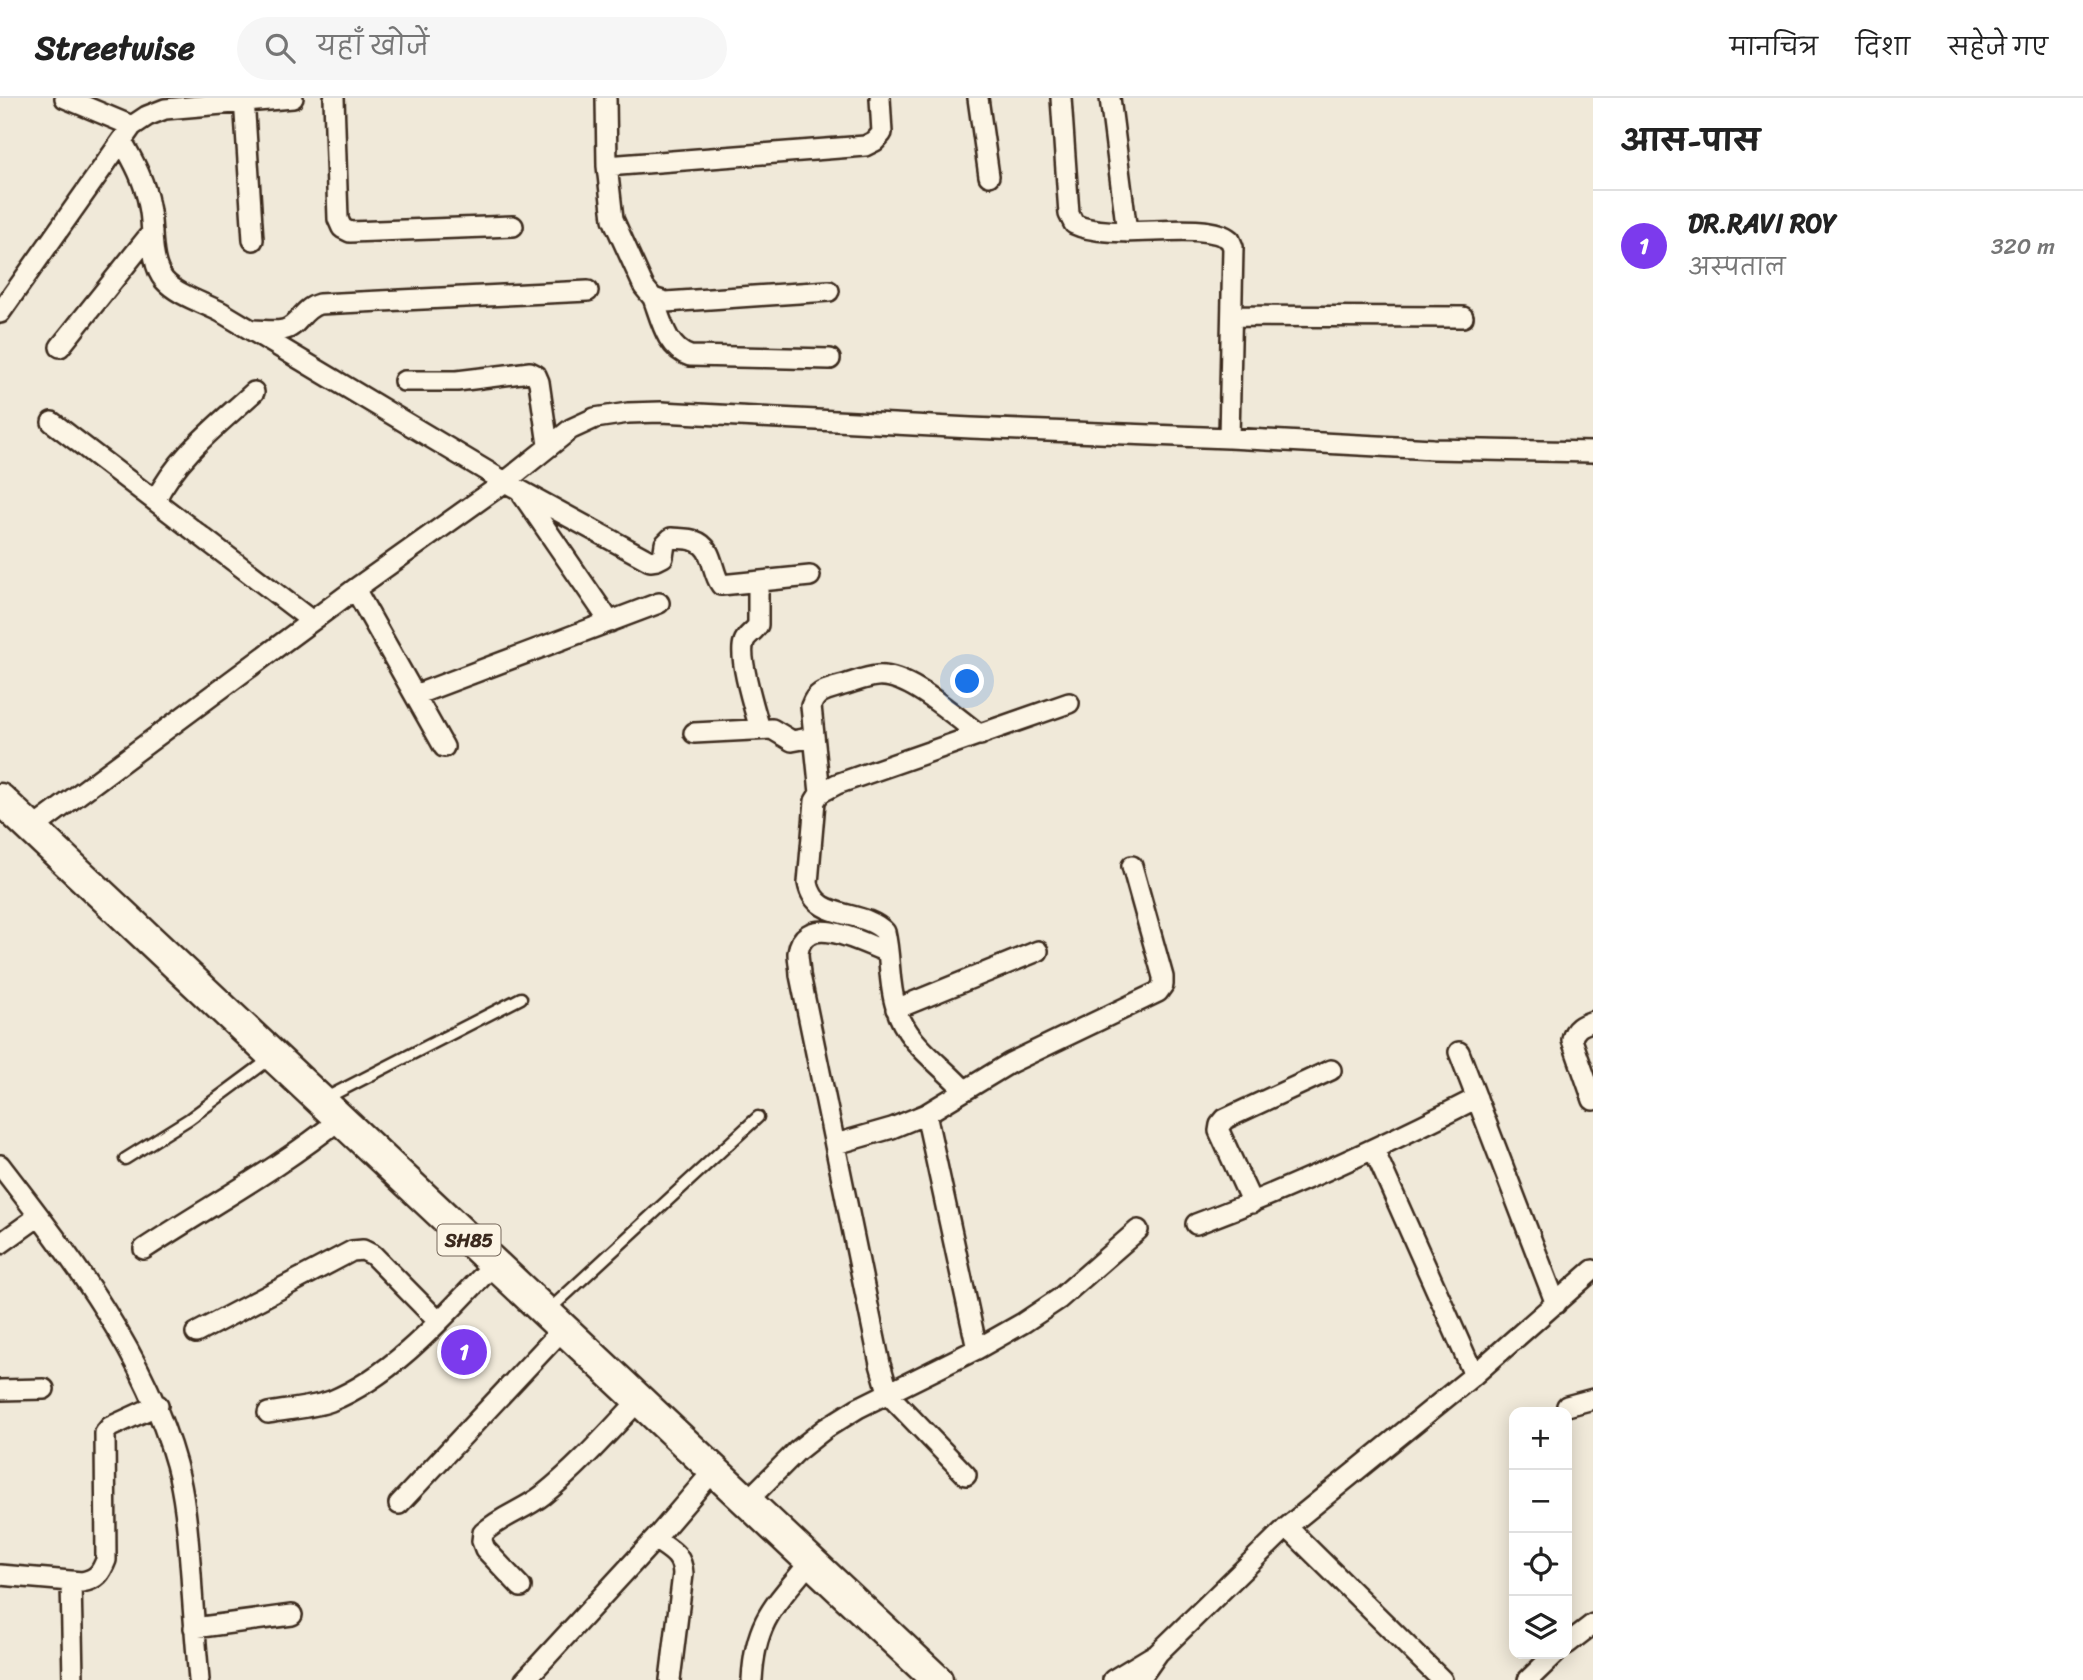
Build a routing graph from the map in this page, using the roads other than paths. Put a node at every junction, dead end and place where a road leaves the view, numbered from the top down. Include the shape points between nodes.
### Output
1 (65, 98) edge
2 (293, 98) edge
3 (334, 98) edge
4 (606, 98) edge
5 (880, 98) edge
6 (978, 98) edge
7 (1061, 98) edge
8 (1110, 98) edge
9 (244, 100) edge
10 (127, 134) junction
11 (607, 166) junction
12 (989, 176) dead end
13 (513, 226) dead end
14 (152, 232) junction
15 (1127, 232) junction
16 (253, 240) dead end
17 (588, 291) dead end
18 (829, 291) dead end
19 (653, 298) junction
20 (0, 313) edge
21 (1232, 316) junction
22 (1463, 317) dead end
23 (253, 330) junction
24 (60, 347) dead end
25 (830, 359) dead end
26 (404, 381) dead end
27 (254, 392) dead end
28 (52, 422) dead end
29 (1229, 438) junction
30 (548, 445) junction
31 (1593, 452) edge
32 (512, 486) junction
33 (155, 501) junction
34 (810, 576) dead end
35 (758, 582) junction
36 (355, 589) junction
37 (659, 603) dead end
38 (312, 621) junction
39 (610, 622) junction
40 (415, 695) junction
41 (1069, 703) dead end
42 (760, 729) junction
43 (694, 733) dead end
44 (980, 735) junction
45 (814, 737) junction
46 (444, 747) dead end
47 (820, 793) junction
48 (11, 816) edge
49 (1132, 866) dead end
50 (1038, 951) dead end
51 (887, 952) junction
52 (521, 998) dead end
53 (896, 1009) junction
54 (1593, 1021) edge
55 (1459, 1052) dead end
56 (274, 1056) junction
57 (1331, 1070) dead end
58 (964, 1090) junction
59 (1476, 1098) junction
60 (1593, 1100) edge
61 (330, 1110) junction
62 (926, 1114) junction
63 (758, 1117) dead end
64 (836, 1144) junction
65 (1374, 1150) junction
66 (125, 1159) dead end
67 (0, 1165) edge
68 (1252, 1203) junction
69 (39, 1216) junction
70 (1196, 1224) dead end
71 (1138, 1230) dead end
72 (0, 1244) edge
73 (144, 1249) dead end
74 (494, 1264) junction
75 (1593, 1270) edge
76 (1556, 1304) junction
77 (555, 1320) junction
78 (438, 1321) junction
79 (196, 1333) dead end
80 (976, 1349) junction
81 (1474, 1375) junction
82 (44, 1389) dead end
83 (0, 1390) edge
84 (889, 1395) junction
85 (1593, 1399) edge
86 (639, 1400) junction
87 (158, 1405) junction
88 (1567, 1406) dead end
89 (268, 1413) dead end
90 (714, 1470) junction
91 (966, 1475) dead end
92 (747, 1501) junction
93 (399, 1504) dead end
94 (1287, 1527) junction
95 (655, 1539) junction
96 (811, 1561) junction
97 (0, 1575) edge
98 (71, 1581) junction
99 (521, 1587) dead end
100 (292, 1615) dead end
101 (1593, 1624) edge
102 (194, 1628) junction
103 (1572, 1640) edge
104 (1158, 1653) junction
105 (1550, 1659) edge
106 (73, 1680) edge
107 (200, 1680) edge
108 (526, 1680) edge
109 (670, 1680) edge
110 (752, 1680) edge
111 (937, 1680) edge
112 (1113, 1680) edge
113 (1139, 1680) edge
114 (1442, 1680) edge
115 (1528, 1680) edge

1 - 10 street
2 - 9 street
3 - 13 street via 342,228 350,232
4 - 11 street
5 - 11 street via 882,133 865,146
6 - 12 street
7 - 15 street via 1069,214 1082,228
8 - 15 street
9 - 10 street via 164,108
9 - 16 street
10 - 14 street via 141,174
10 - 20 street
11 - 19 street via 614,219
14 - 23 street via 163,279
14 - 24 street
15 - 21 street via 1215,232 1230,240
17 - 23 street via 319,304 310,306 291,327
18 - 19 street via 666,302
19 - 25 street via 671,342 690,356
21 - 22 street
21 - 29 street
23 - 32 street
26 - 30 street via 457,381 530,372 539,382
27 - 33 street via 192,447
28 - 33 street
29 - 30 street via 661,412 595,418
29 - 31 street
30 - 32 street
32 - 35 street via 650,561 663,556 671,538 695,541 710,556 721,585
32 - 36 street
32 - 39 street
33 - 38 street
34 - 35 street
35 - 42 street via 758,625 743,647
36 - 38 street
36 - 40 street
37 - 39 street
38 - 48 street
39 - 40 street
40 - 46 street
41 - 44 street
42 - 43 street
42 - 45 street via 792,741
44 - 45 street via 915,687 894,677 877,676 814,697
44 - 47 street
45 - 47 street
47 - 51 street via 815,802 810,893 822,906 880,926
48 - 56 main road, SH85
49 - 58 street via 1163,985
50 - 53 street
51 - 53 street
51 - 64 street via 829,930 814,931 803,940 798,953
52 - 61 lane
53 - 58 street via 922,1050
54 - 60 street via 1580,1026 1572,1040
55 - 59 street
56 - 61 main road, SH85
56 - 66 lane
57 - 68 street via 1220,1125
58 - 62 street
59 - 65 street
59 - 76 street
61 - 73 street via 286,1160
61 - 74 main road, SH85
62 - 64 street
62 - 80 street
63 - 77 lane
64 - 84 street
65 - 68 street
65 - 81 street
67 - 69 street
68 - 70 street
69 - 72 street
69 - 87 street via 100,1305
71 - 80 street via 1059,1299
74 - 77 main road, SH85
74 - 78 street
75 - 76 street
76 - 81 street
77 - 86 main road, SH85
77 - 93 street
78 - 79 street via 363,1250 352,1251
78 - 89 street via 364,1385 329,1402
80 - 84 street
81 - 94 street
82 - 83 street
84 - 91 street
84 - 92 street via 826,1428
85 - 88 street
86 - 90 main road, SH85
86 - 99 street via 568,1475 483,1533 485,1549
87 - 98 street via 105,1433 106,1560 92,1580
87 - 102 street via 186,1514
90 - 92 main road, SH85
90 - 95 street
92 - 96 main road, SH85
94 - 104 street
94 - 114 street
95 - 108 street
95 - 109 street via 682,1563
96 - 110 street via 764,1620 756,1642
96 - 111 main road, SH85
97 - 98 street
98 - 106 street
100 - 102 street
101 - 103 street
102 - 107 street
104 - 112 street
104 - 113 street
105 - 115 street

